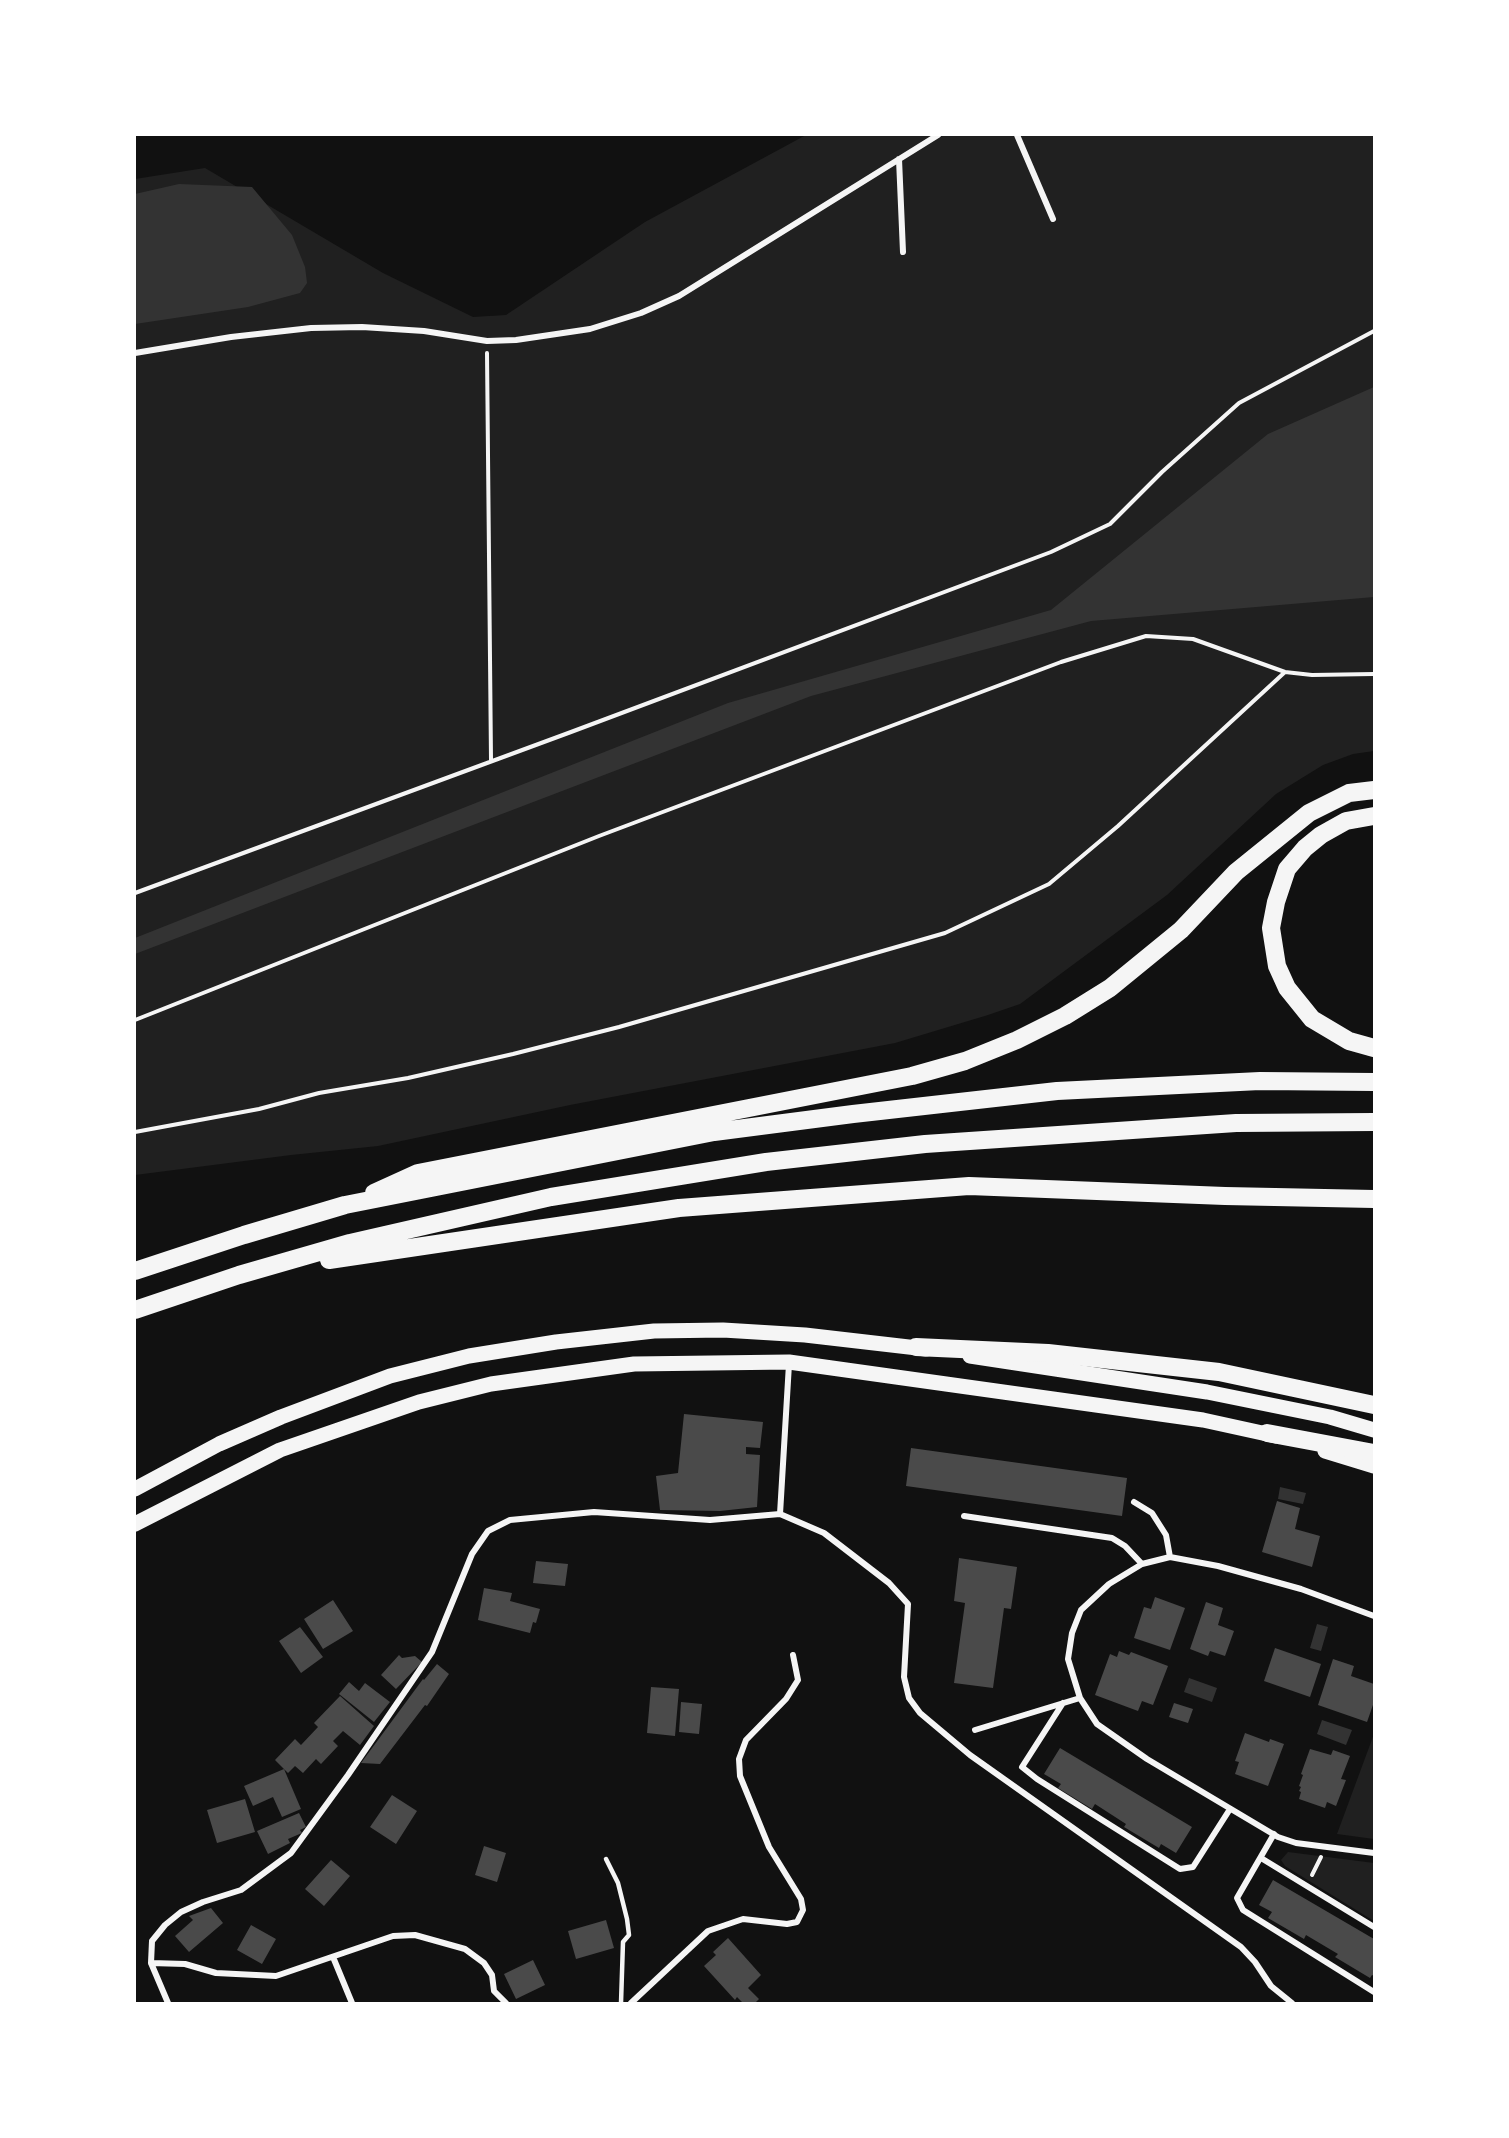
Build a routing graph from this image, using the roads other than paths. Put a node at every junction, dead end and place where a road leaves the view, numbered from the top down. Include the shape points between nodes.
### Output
1 (938, 135) edge
2 (1017, 135) edge
3 (899, 159) junction
4 (1053, 219) dead end
5 (903, 252) dead end
6 (135, 353) edge
7 (1374, 790) edge
8 (1374, 816) edge
9 (1374, 1048) edge
10 (1374, 1082) edge
11 (1374, 1122) edge
12 (1374, 1199) edge
13 (345, 1205) junction
14 (135, 1271) edge
15 (239, 1275) junction
16 (135, 1310) edge
17 (916, 1347) junction
18 (789, 1362) junction
19 (1374, 1405) edge
20 (1374, 1430) edge
21 (1267, 1433) junction
22 (1374, 1453) edge
23 (1374, 1466) edge
24 (135, 1489) edge
25 (1134, 1502) dead end
26 (780, 1514) junction
27 (964, 1516) dead end
28 (135, 1524) edge
29 (1170, 1557) junction
30 (1142, 1564) junction
31 (1374, 1616) edge
32 (793, 1655) dead end
33 (1080, 1698) junction
34 (1063, 1703) junction
35 (975, 1730) dead end
36 (1230, 1809) junction
37 (1274, 1834) junction
38 (1374, 1853) edge
39 (1261, 1858) junction
40 (606, 1859) dead end
41 (1374, 1927) edge
42 (333, 1957) junction
43 (151, 1963) junction
44 (1374, 1992) edge
45 (168, 2003) edge
46 (352, 2003) edge
47 (506, 2003) edge
48 (621, 2003) edge
49 (631, 2003) edge
50 (1292, 2003) edge

1 - 3 street
2 - 4 street
3 - 5 street
3 - 6 street via 679,296 641,313 590,328 487,341 373,328 311,328
7 - 13 highway via 1349,793 1309,813 1236,872 1180,930 1110,988 1017,1040 912,1076 418,1173
8 - 9 highway via 1346,821 1305,848 1287,869 1271,928 1277,966 1287,988 1312,1019 1350,1041
10 - 13 highway via 1260,1081 1057,1091 853,1113 714,1132
11 - 15 highway via 1224,1124 925,1144 766,1162 552,1197 350,1243
12 - 15 highway via 969,1186 679,1208
13 - 14 highway
15 - 16 highway
17 - 19 highway via 1048,1353 1219,1372
17 - 20 main road via 1207,1392
17 - 24 main road via 805,1335 654,1331 469,1356 390,1376 281,1417 219,1444
18 - 21 main road via 1203,1420
18 - 26 street
18 - 28 main road via 634,1364 490,1384 419,1402 280,1450
21 - 22 highway
21 - 23 main road
25 - 29 street via 1152,1513 1166,1535
26 - 43 street via 710,1520 594,1512 510,1520 488,1531 472,1554 432,1652 291,1853 241,1890 181,1912 152,1941
26 - 50 street via 825,1533 889,1583 909,1604 904,1677 909,1698 920,1713 970,1755 1241,1947 1271,1986
27 - 30 street via 1112,1538
29 - 30 street
29 - 31 street via 1301,1588
30 - 33 street via 1108,1584 1081,1610 1068,1659
32 - 49 street via 798,1680 786,1699 746,1740 739,1759 740,1776 769,1847 801,1899 803,1910 797,1922 743,1919 708,1931
33 - 34 street
33 - 36 street via 1097,1725 1113,1737
34 - 35 street
34 - 36 street via 1022,1767 1037,1779 1180,1869 1193,1867
36 - 37 street
37 - 38 street via 1296,1843
37 - 39 street
39 - 41 street
39 - 44 street via 1237,1898 1243,1910
40 - 48 lane via 618,1883 629,1935 623,1942
42 - 43 street via 276,1976 216,1974 186,1964
42 - 46 street
42 - 47 street via 393,1936 415,1935 465,1949 484,1962 492,1975 494,1991
43 - 45 street

